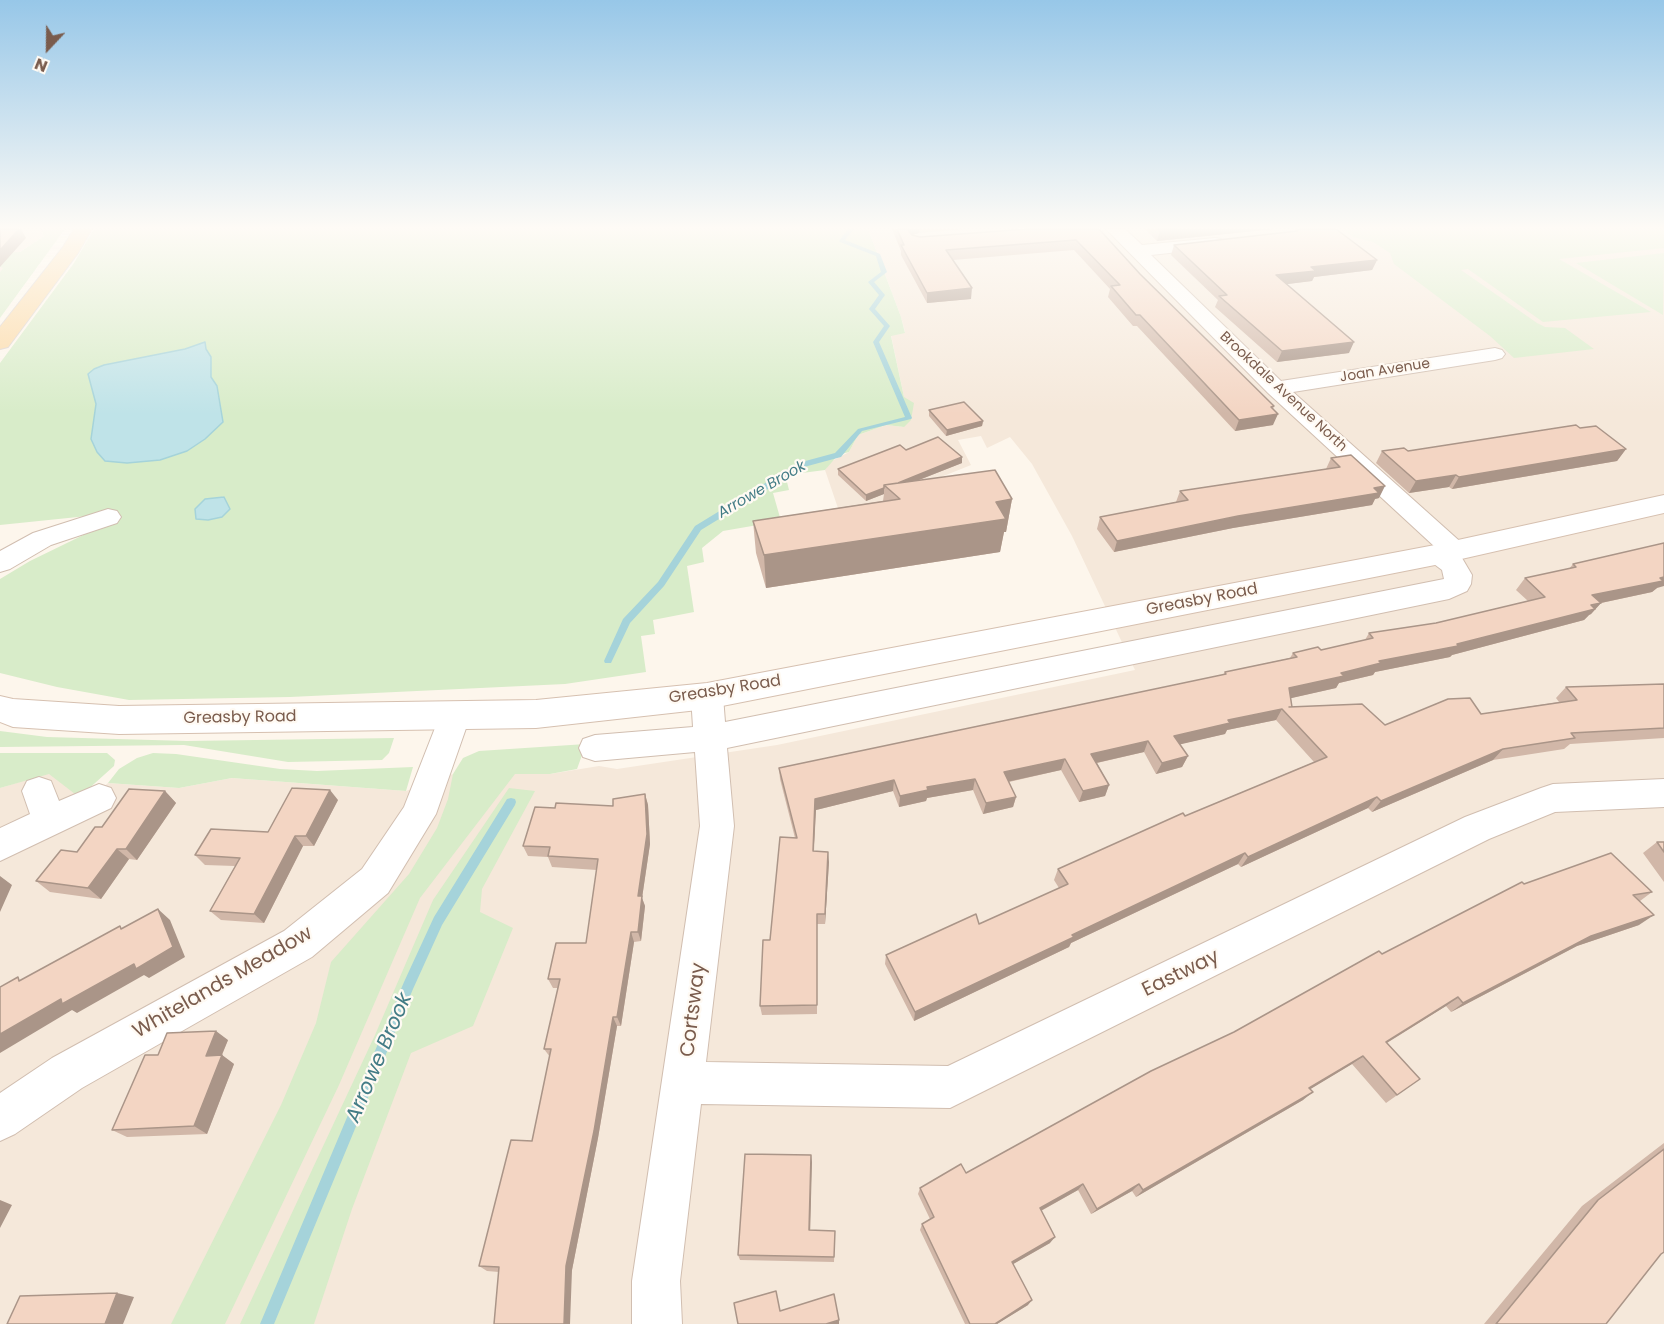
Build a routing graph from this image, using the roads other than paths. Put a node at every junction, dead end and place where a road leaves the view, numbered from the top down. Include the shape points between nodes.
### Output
1 (39, 291) edge
2 (1177, 291) edge
3 (0, 342) edge
4 (1495, 354) dead end
5 (1276, 388) junction
6 (1664, 504) edge
7 (108, 517) dead end
8 (42, 539) junction
9 (0, 542) edge
10 (1447, 553) junction
11 (0, 563) edge
12 (706, 696) junction
13 (0, 709) edge
14 (455, 714) junction
15 (711, 738) junction
16 (595, 748) dead end
17 (1664, 793) edge
18 (99, 798) dead end
19 (0, 845) edge
20 (684, 1083) junction
21 (0, 1119) edge
22 (657, 1324) edge

1 - 3 main road
2 - 5 street, Brookdale Avenue North
4 - 5 street, Joan Avenue
5 - 10 street, Brookdale Avenue North
6 - 10 main road, Greasby Road
7 - 8 street
8 - 9 street
8 - 11 street
10 - 12 main road, Greasby Road
10 - 15 street via 1458,575 1457,584 1449,589
12 - 14 main road, Greasby Road via 536,714
12 - 15 street, Cortsway
13 - 14 main road, Greasby Road via 119,720
14 - 21 street, Whitelands Meadow via 419,814 375,881 298,944 67,1072
15 - 16 street
15 - 20 street, Cortsway via 717,826
17 - 20 street, Eastway via 1553,798 1477,828 950,1087
18 - 19 street via 45,807
20 - 22 street, Cortsway via 656,1281

